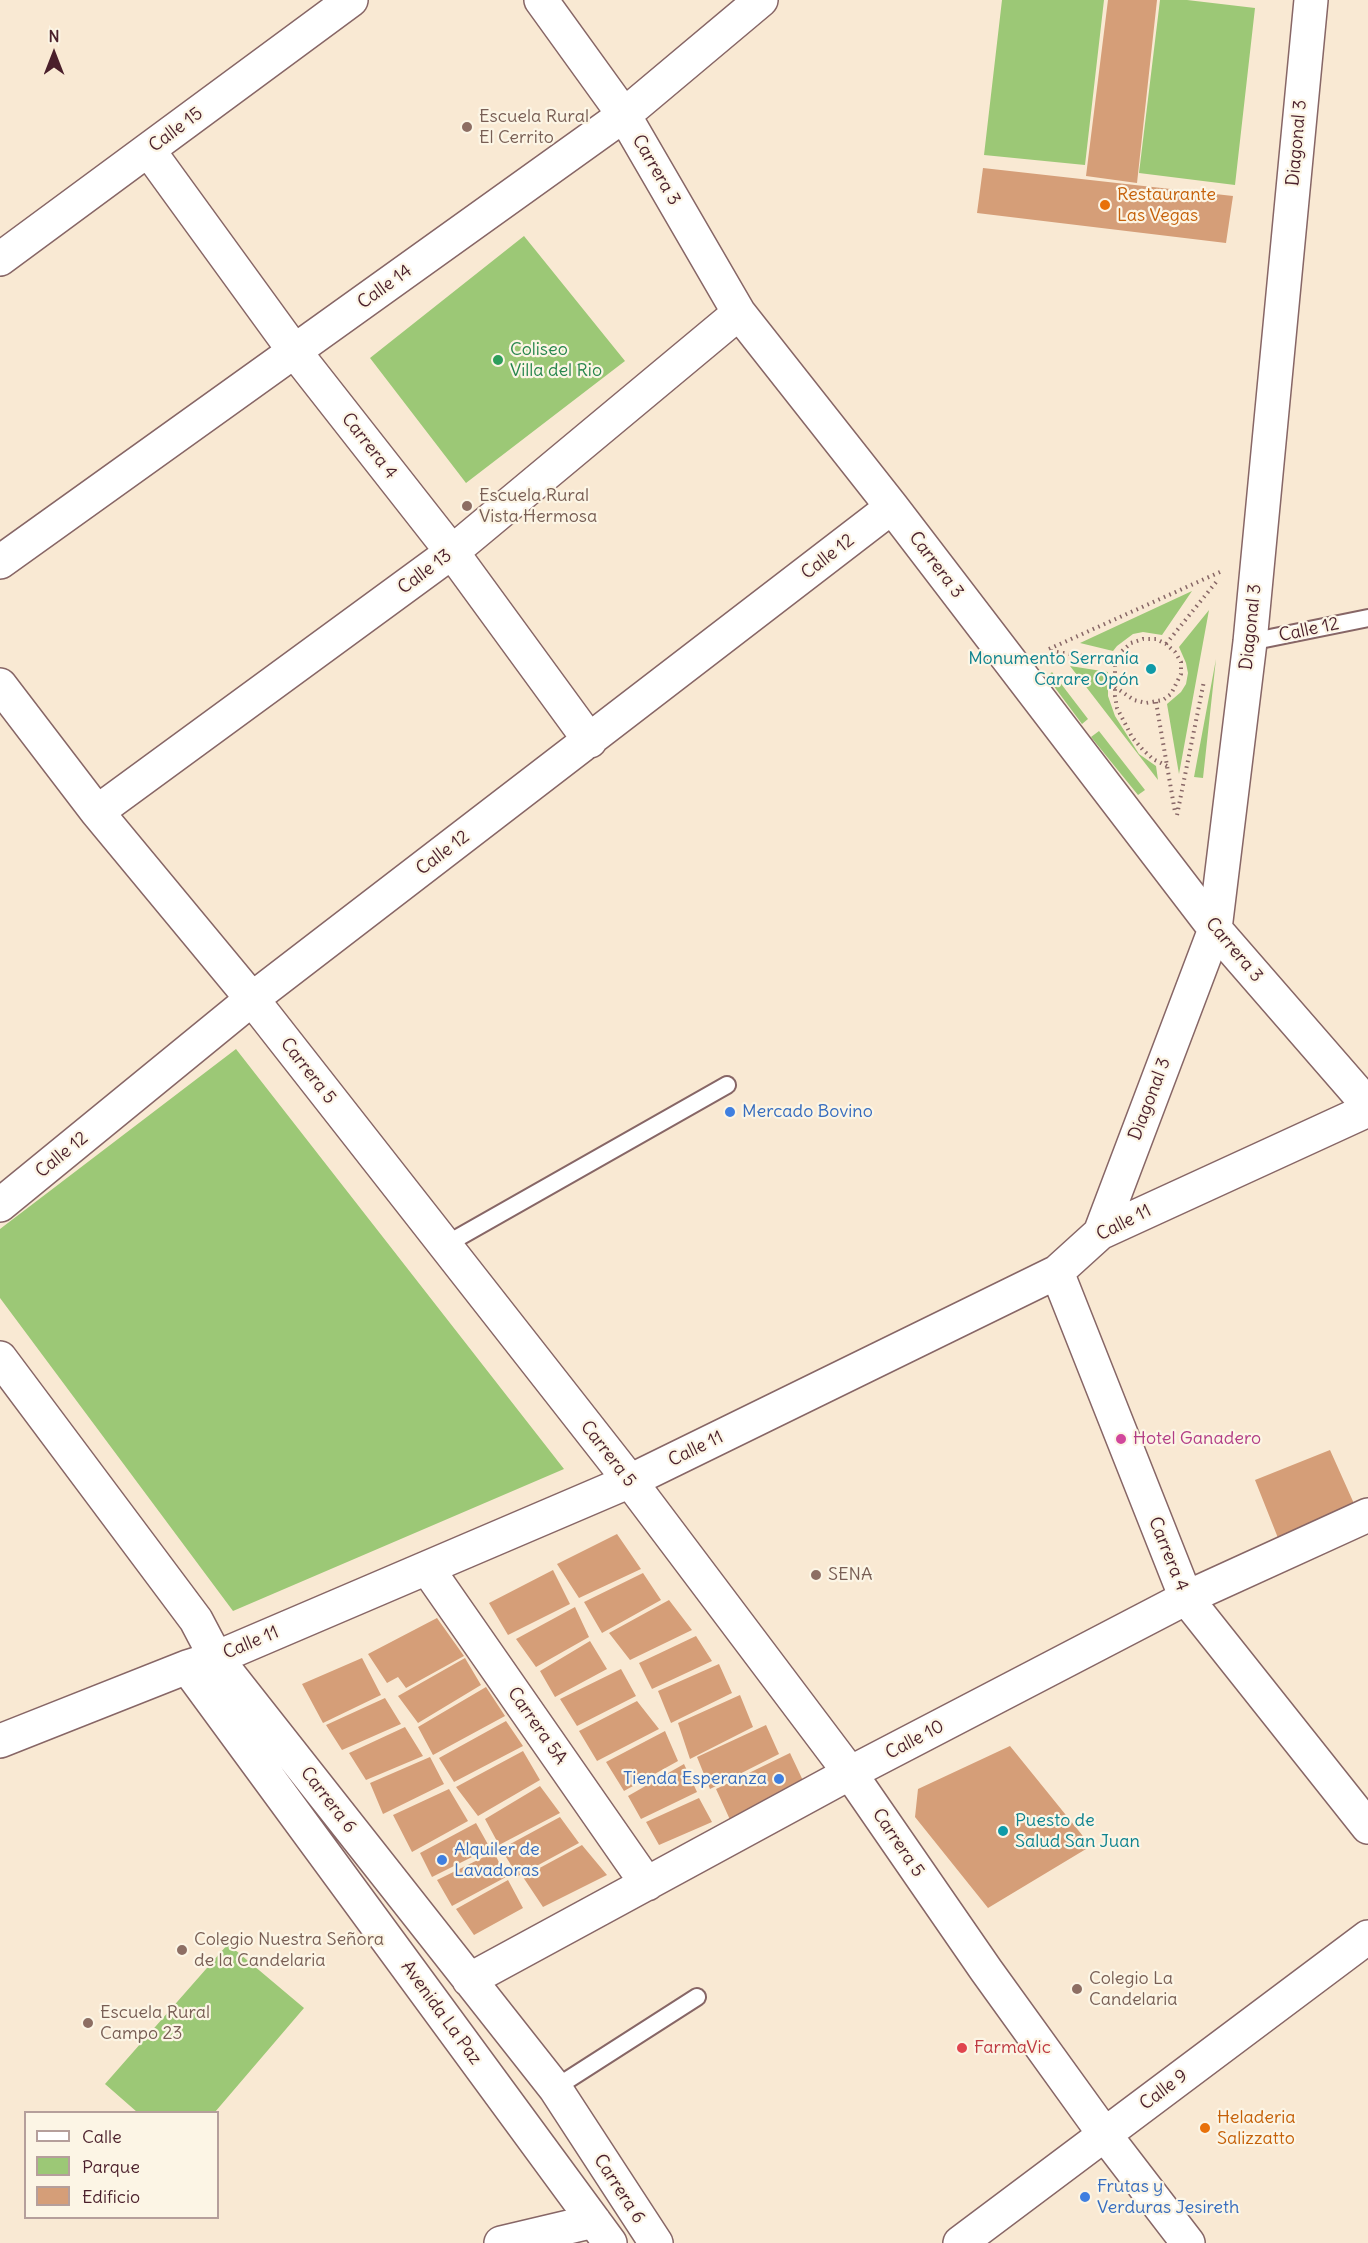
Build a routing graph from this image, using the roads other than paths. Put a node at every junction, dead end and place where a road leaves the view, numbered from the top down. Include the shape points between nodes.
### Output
1 (351, 0) edge
2 (541, 0) edge
3 (761, 0) edge
4 (1311, 0) edge
5 (624, 115) junction
6 (148, 151) junction
7 (0, 259) edge
8 (739, 313) junction
9 (295, 352) junction
10 (892, 507) junction
11 (452, 552) junction
12 (0, 562) edge
13 (1368, 619) edge
14 (1250, 642) junction
15 (0, 685) edge
16 (590, 741) junction
17 (97, 812) junction
18 (1215, 929) junction
19 (252, 999) junction
20 (728, 1085) dead end
21 (1368, 1105) edge
22 (1368, 1110) edge
23 (0, 1206) edge
24 (1100, 1233) junction
25 (445, 1245) junction
26 (1057, 1272) junction
27 (0, 1358) edge
28 (630, 1481) junction
29 (1368, 1515) edge
30 (427, 1568) junction
31 (1186, 1598) junction
32 (201, 1663) junction
33 (0, 1741) edge
34 (850, 1773) junction
35 (1368, 1827) edge
36 (647, 1884) junction
37 (1368, 1937) edge
38 (469, 1980) junction
39 (697, 1997) dead end
40 (555, 2088) junction
41 (1105, 2135) junction
42 (602, 2232) edge
43 (501, 2243) edge
44 (567, 2243) edge
45 (656, 2243) edge
46 (960, 2243) edge
47 (1188, 2243) edge

1 - 6 street, Calle 15
2 - 5 street, Carrera 3
3 - 5 street, Calle 14
4 - 14 street, Diagonal 3
5 - 8 street, Carrera 3
5 - 9 street, Calle 14
6 - 7 street, Calle 15
6 - 9 street, Carrera 4
8 - 10 street, Carrera 3
8 - 11 street, Calle 13
9 - 11 street, Carrera 4
9 - 12 street, Calle 14
10 - 16 street, Calle 12
10 - 18 street, Carrera 3
11 - 16 street, Carrera 4
11 - 17 street, Calle 13
13 - 14 lane, Calle 12
14 - 18 street, Diagonal 3
15 - 17 street, Carrera 5
16 - 19 street, Calle 12
17 - 19 street, Carrera 5
18 - 21 street, Carrera 3
18 - 24 street, Diagonal 3
19 - 23 street, Calle 12
19 - 25 street, Carrera 5
20 - 25 lane
22 - 24 street, Calle 11
24 - 26 street, Calle 11
25 - 28 street, Carrera 5
26 - 28 street, Calle 11
26 - 31 street, Carrera 4
27 - 32 street, Carrera 6 via 196,1620
28 - 30 street, Calle 11
28 - 34 street, Carrera 5
29 - 31 street, Calle 10
30 - 32 street, Calle 11
30 - 36 street, Carrera 5A
31 - 34 street, Calle 10
31 - 35 street, Carrera 4
32 - 33 street, Calle 11
32 - 38 street, Carrera 6
32 - 42 street, Avenida La Paz
34 - 36 street, Calle 10
34 - 41 street, Carrera 5
36 - 38 street, Calle 10
37 - 41 street, Calle 9
38 - 40 street, Carrera 6
39 - 40 lane
40 - 45 street, Carrera 6
41 - 46 street, Calle 9
41 - 47 street, Carrera 5
42 - 43 street
42 - 44 street

